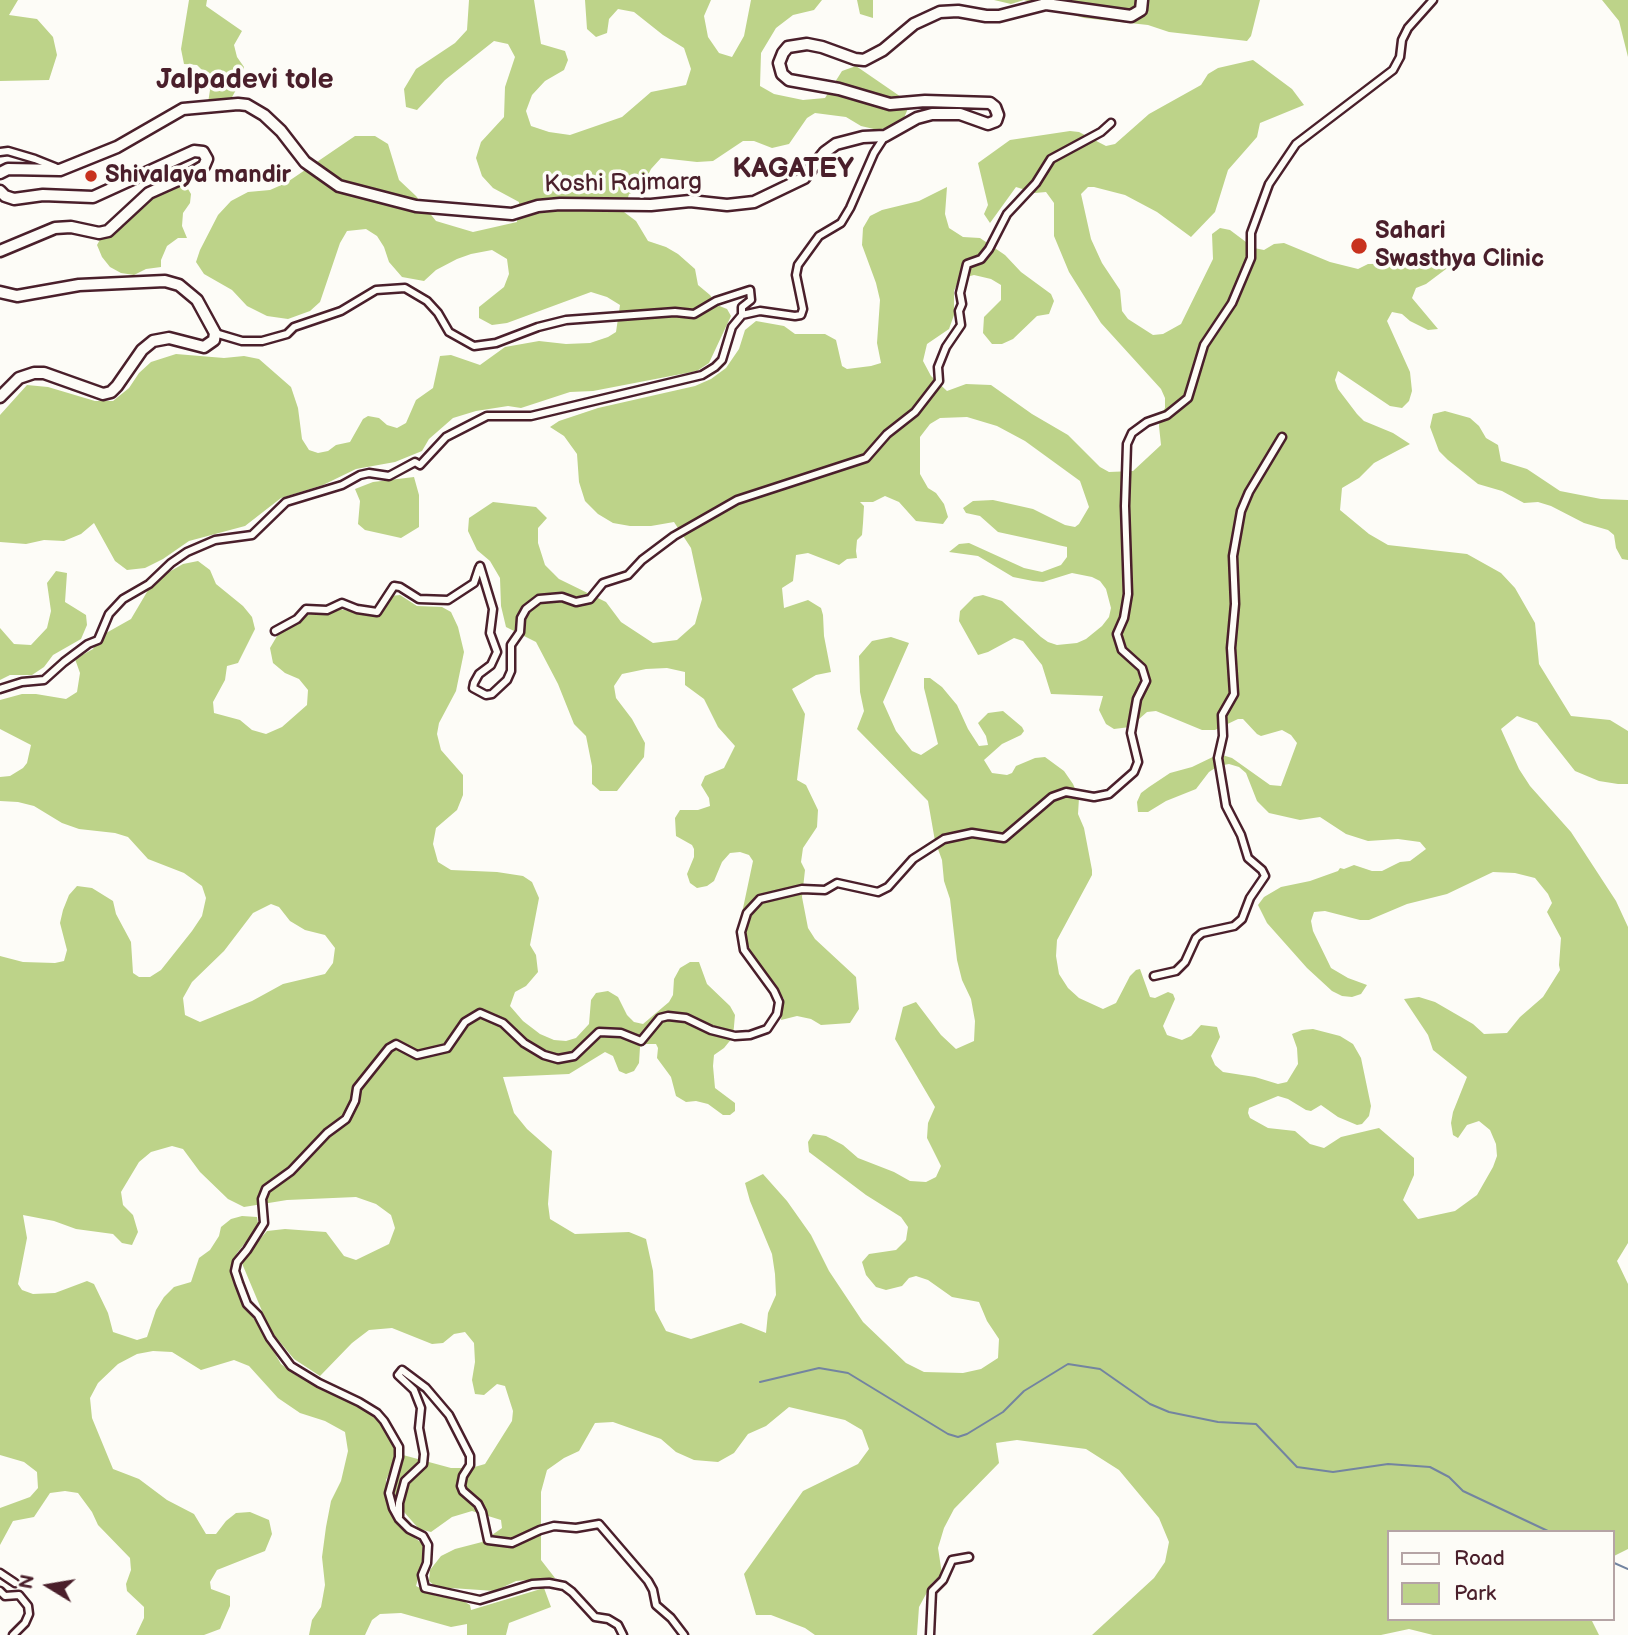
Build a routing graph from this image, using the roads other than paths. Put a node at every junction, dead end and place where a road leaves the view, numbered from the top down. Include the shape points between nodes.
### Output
1 (1142, 0) edge
2 (1433, 0) edge
3 (1111, 122) dead end
4 (885, 136) junction
5 (0, 152) edge
6 (60, 170) junction
7 (0, 173) edge
8 (0, 191) edge
9 (0, 251) edge
10 (0, 292) edge
11 (742, 315) junction
12 (215, 333) junction
13 (0, 397) edge
14 (1282, 437) dead end
15 (275, 631) dead end
16 (0, 689) edge
17 (1154, 976) dead end
18 (400, 1519) junction
19 (969, 1557) dead end
20 (0, 1573) edge
21 (15, 1583) dead end
22 (0, 1591) edge
23 (13, 1635) edge
24 (623, 1635) edge
25 (684, 1635) edge
26 (930, 1635) edge

1 - 4 main road, Koshi Rajmarg via 1140,10 1131,16 1046,4 999,16 940,12 914,24 864,60 807,44 784,50 779,64 789,80 890,104 977,102 990,103 998,110 996,121 988,124 960,114 932,114
2 - 18 street via 1408,28 1393,70 1296,144 1269,184 1251,233 1251,258 1232,303 1204,345 1188,397 1167,415 1132,433 1127,444 1128,594 1116,634 1122,650 1142,668 1146,681 1137,699 1132,733 1138,762 1134,772 1109,794 1094,797 1066,792 1052,797 1004,838 972,833 944,839 913,859 878,892 837,884 825,890 802,889 761,899 747,914 741,932 744,950 779,1002 767,1030 735,1036 687,1018 668,1016 660,1018 641,1041 621,1033 599,1032 574,1056 558,1059 544,1055 503,1023 480,1013 465,1022 447,1048 417,1055 396,1044 357,1088 346,1119 266,1189 261,1199 264,1223 235,1270 243,1293 291,1366 359,1402 384,1421 399,1447 389,1493
3 - 15 street via 1051,159 1007,214 981,259 967,264 960,293 961,325 938,367 939,381 915,412 866,458 737,500 674,536 628,575 603,583 590,599 539,599 521,618 520,632 511,645 511,671 492,694 473,688 497,652 490,633 494,609 480,566 474,583 448,600 419,599 394,586 377,612 342,603 327,610 306,609
4 - 6 main road, Koshi Rajmarg via 836,144 804,178 754,202 560,204 512,214 416,206 339,186 305,162 264,115 238,104 183,109 117,147
4 - 11 street via 841,223 819,236 798,265 801,315 760,311
5 - 6 street
6 - 7 main road, Koshi Rajmarg via 8,169
8 - 9 main road via 14,199 93,197 194,152 203,152 207,159 187,176 149,193 108,230 55,228
10 - 12 main road via 17,296 79,285 165,281 179,285 197,300
11 - 12 street via 751,300 750,290 694,314 566,320 474,346 449,332 427,301 405,288 376,290 341,311 262,341
11 - 16 street via 732,327 722,360 702,374 531,416 487,416 446,437 420,465 415,462 389,476 360,475 286,502 252,535 215,541 179,558 123,599 109,614 98,640 44,680
12 - 13 main road via 214,340 204,347 169,338 153,341 111,392 103,394 34,373 19,378
14 - 17 street via 1241,511 1233,556 1234,694 1222,715 1218,758 1226,806 1248,858 1265,876 1234,926 1202,933 1176,971
18 - 24 street via 428,1545 422,1575 425,1588 480,1600 532,1584 564,1586 595,1617 618,1625
18 - 25 street via 404,1481 423,1464 424,1454 421,1408 414,1390 398,1375 402,1370 426,1388 449,1415 470,1456 461,1486 478,1504 488,1540 512,1543 540,1530 599,1524 648,1581 656,1605
19 - 26 street via 952,1560 932,1591
20 - 21 street
22 - 23 street via 5,1596 19,1595 28,1606 29,1614

